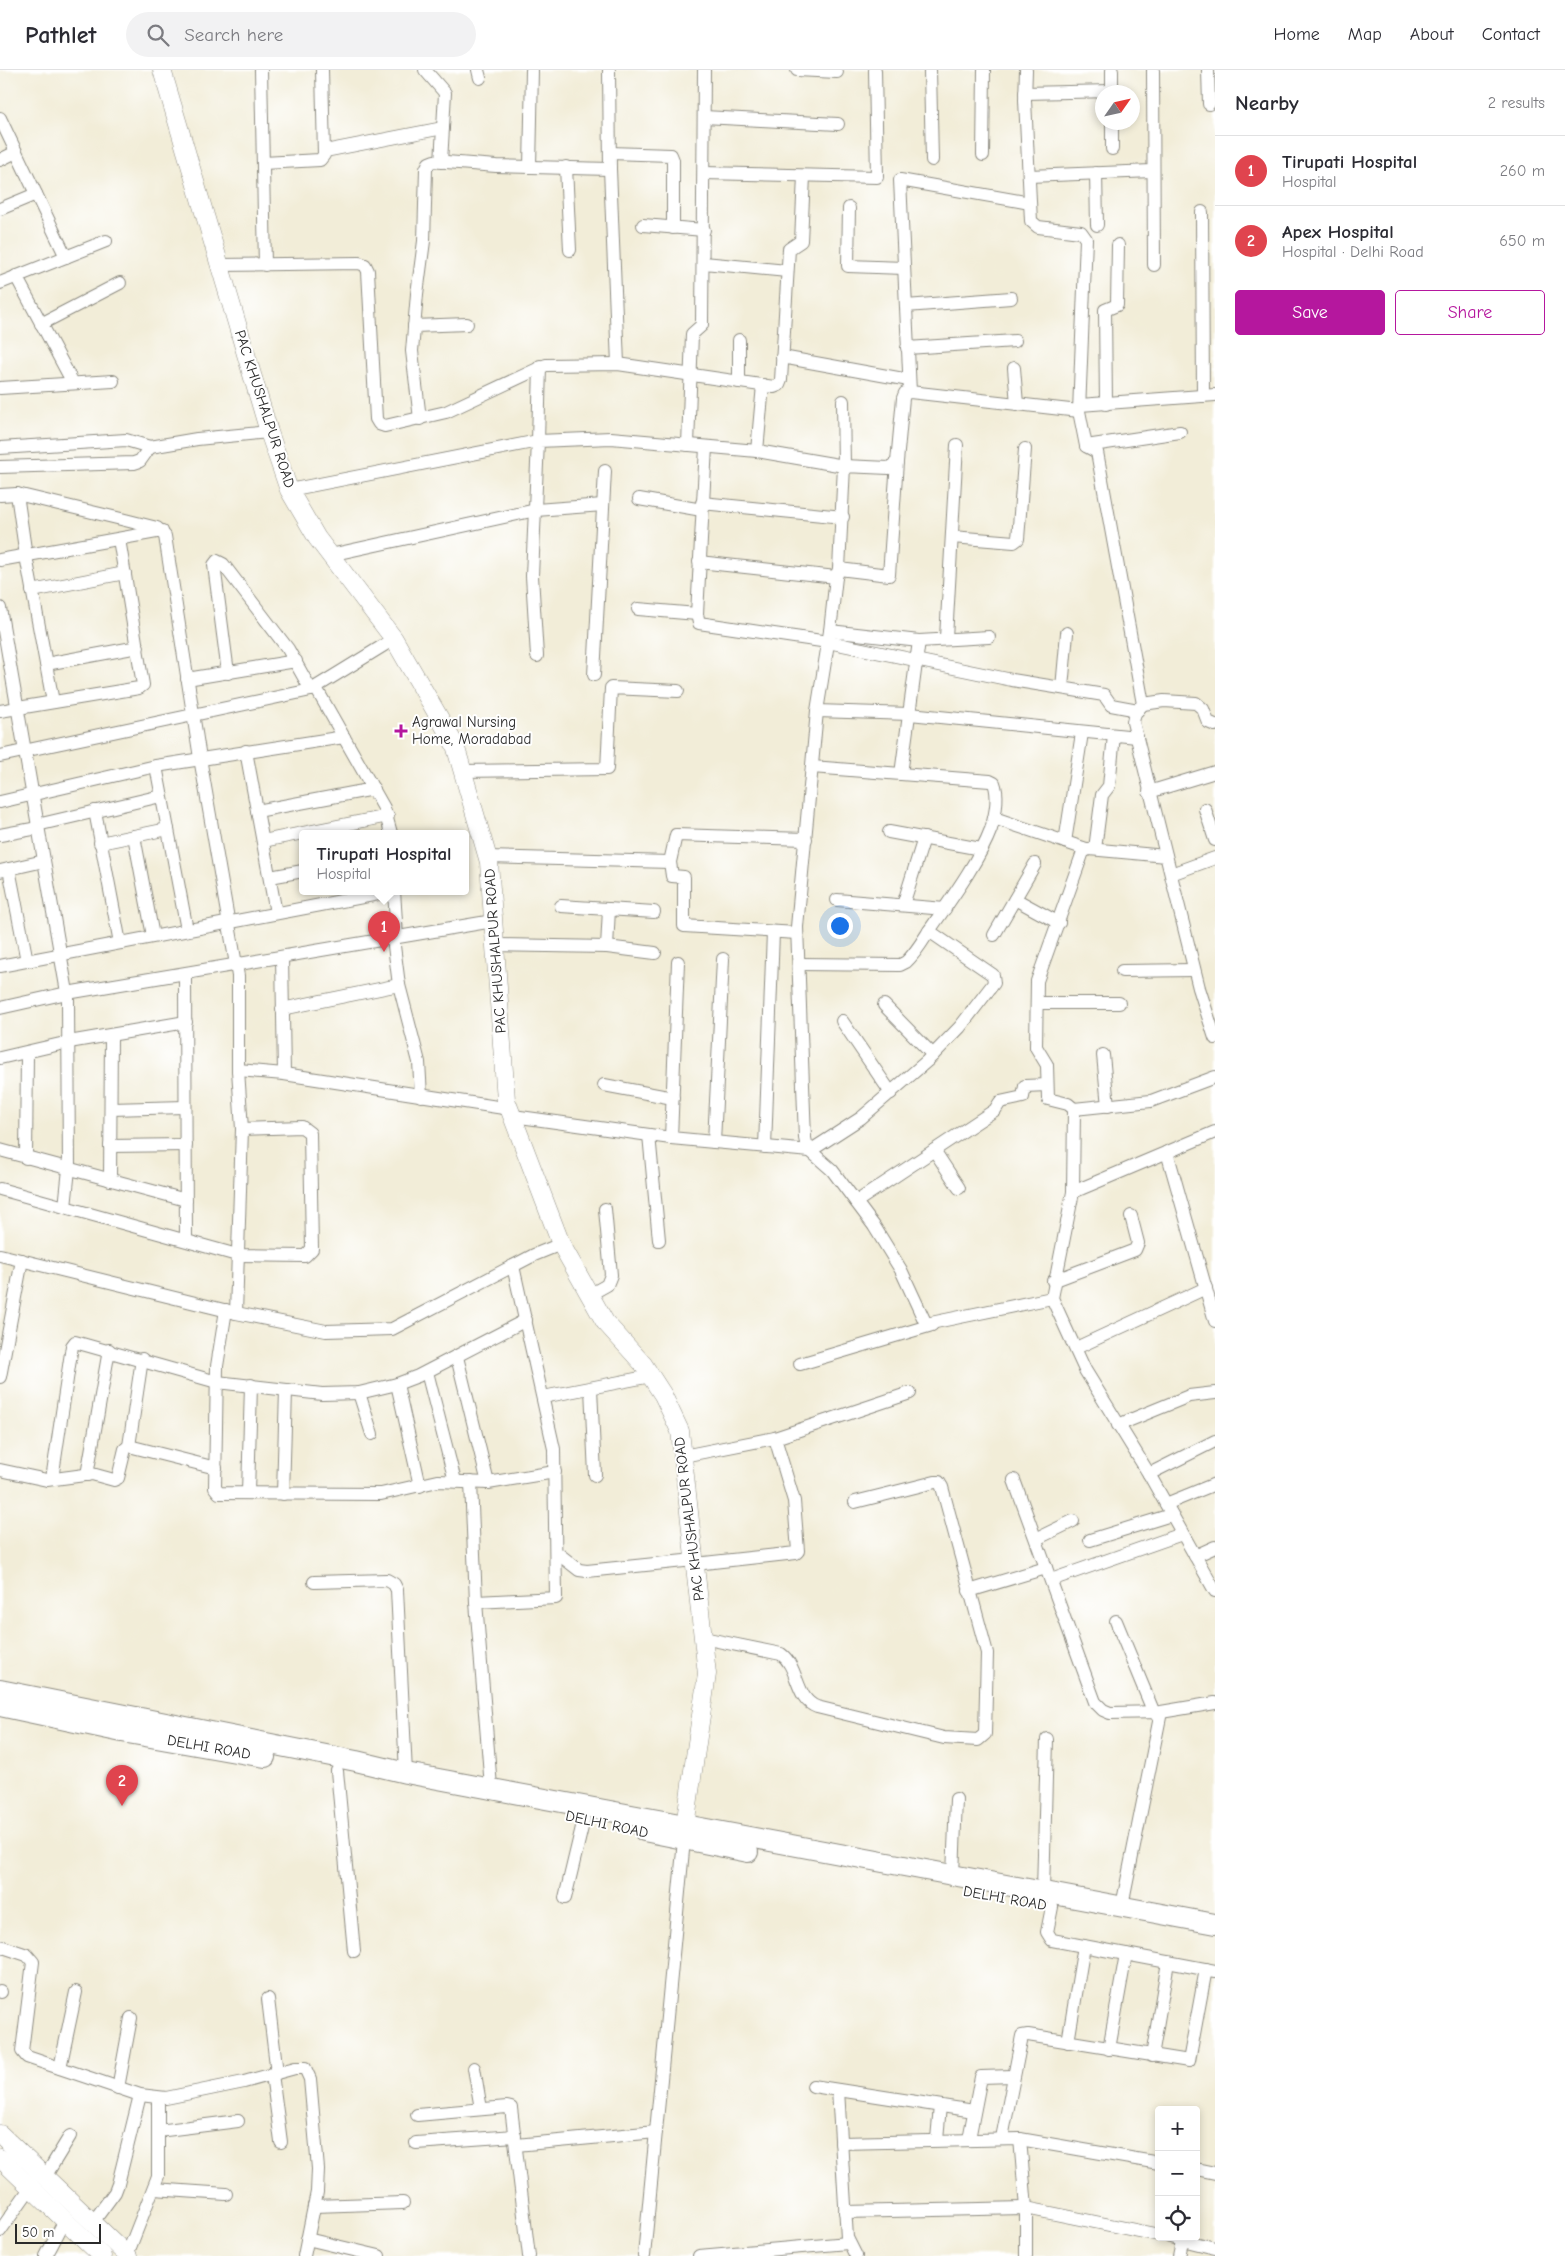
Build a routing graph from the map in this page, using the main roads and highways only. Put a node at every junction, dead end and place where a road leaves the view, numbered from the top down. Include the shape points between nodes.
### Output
1 (162, 70) edge
2 (0, 1690) edge
3 (0, 1706) edge
4 (685, 1833) junction
5 (1048, 1899) junction
6 (1215, 1924) edge
7 (1215, 1937) edge
8 (0, 2134) edge
9 (3, 2167) edge
10 (38, 2182) junction
11 (102, 2256) edge
12 (128, 2256) edge

1 - 4 main road, PAC KHUSHALPUR ROAD via 289,490 317,538 394,639 455,745 487,857 506,1100 561,1244 605,1322 651,1376 680,1431 707,1674
2 - 4 main road via 406,1773 491,1787
3 - 4 main road, DELHI ROAD via 584,1819
4 - 5 main road, DELHI ROAD
4 - 5 main road via 953,1875
5 - 6 main road via 1122,1906
5 - 7 main road, DELHI ROAD
8 - 10 main road
9 - 10 main road
10 - 11 main road via 65,2220
10 - 12 main road via 93,2222

